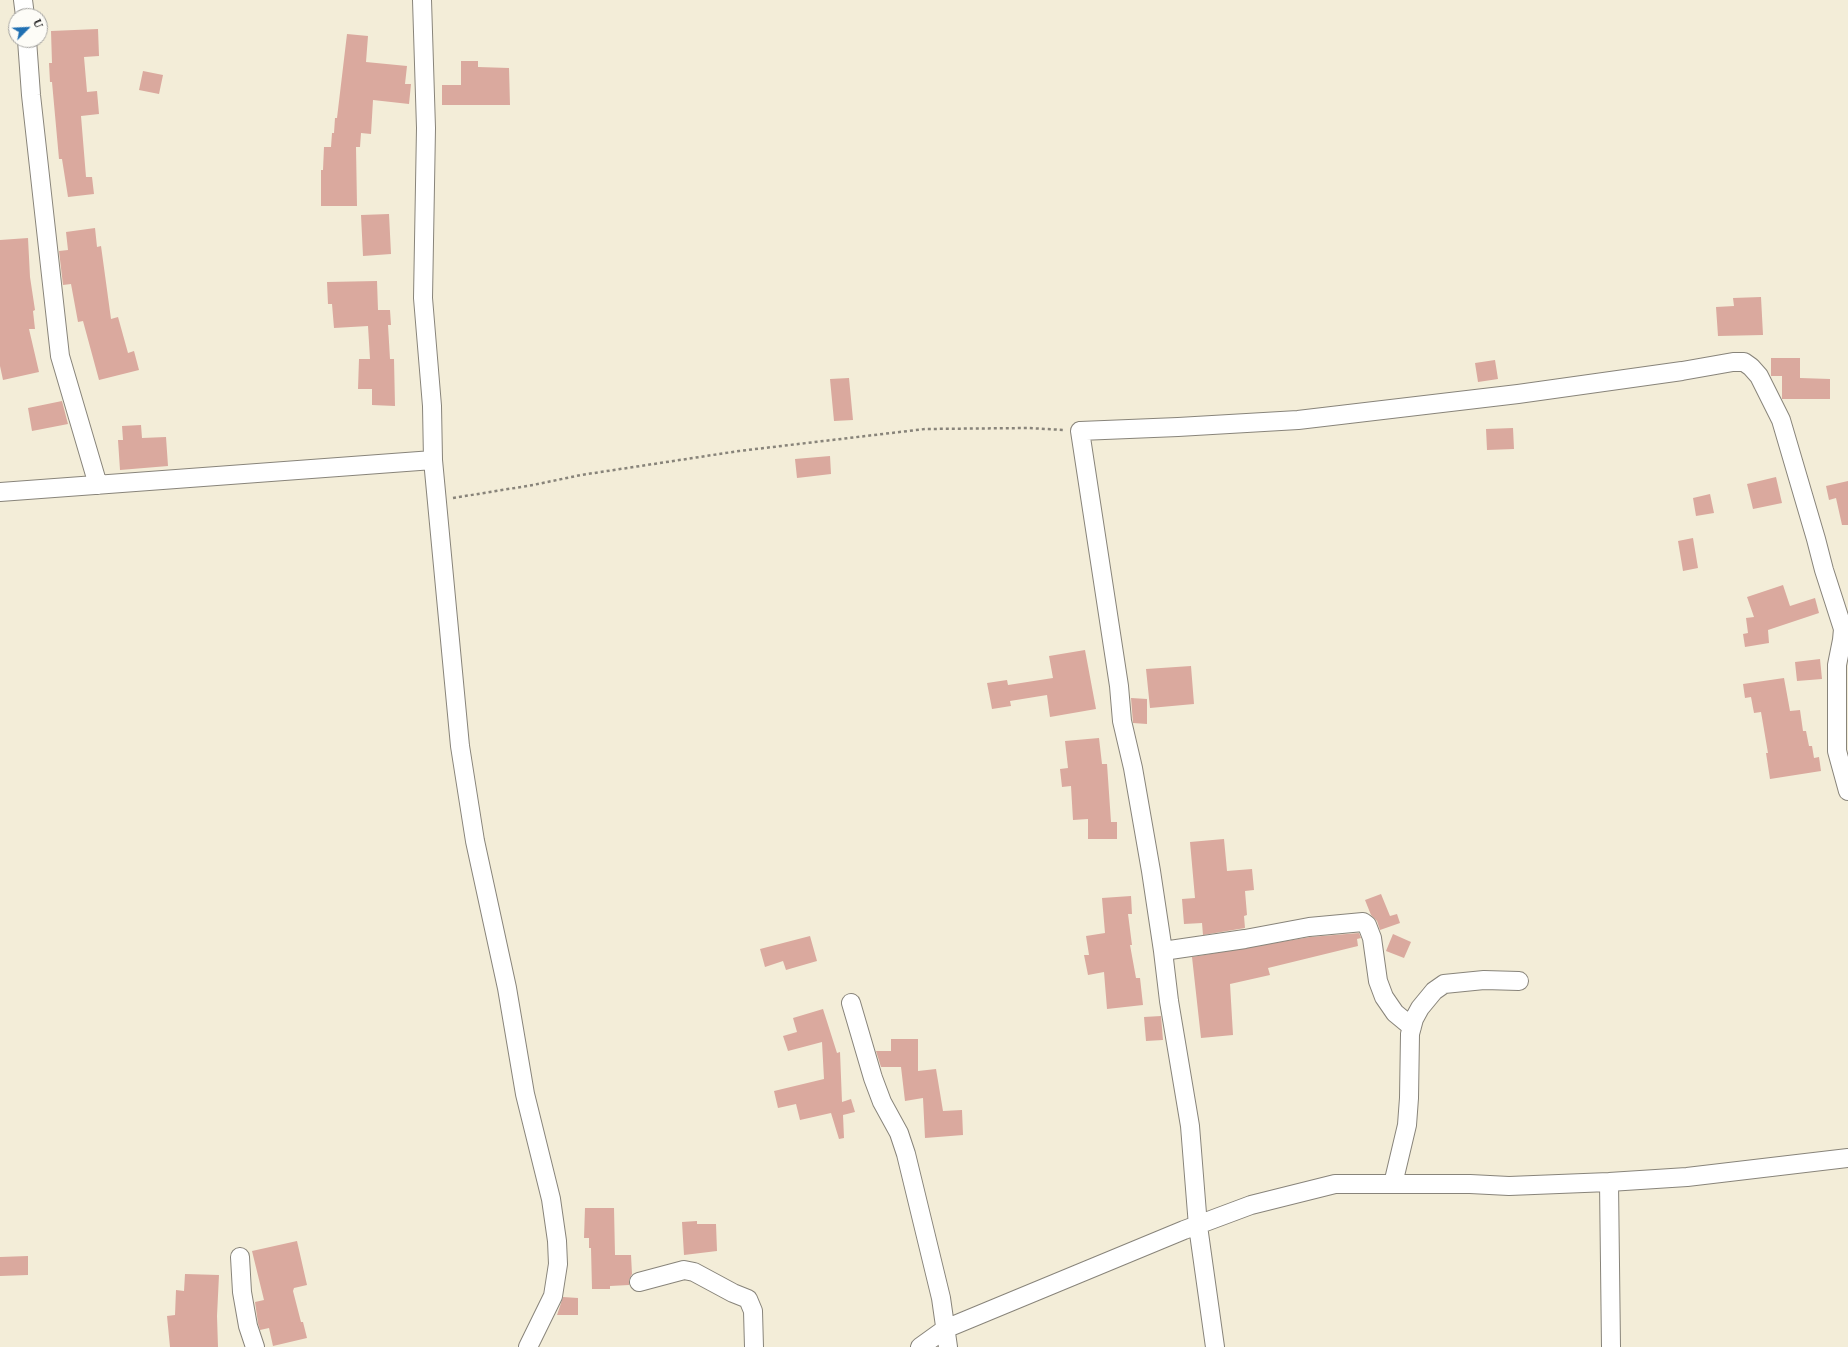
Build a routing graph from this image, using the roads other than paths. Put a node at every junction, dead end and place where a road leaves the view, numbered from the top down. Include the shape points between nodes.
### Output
1 (422, 0) edge
2 (27, 48) edge
3 (433, 460) junction
4 (98, 485) junction
5 (0, 492) edge
6 (1845, 628) edge
7 (1848, 791) edge
8 (1163, 951) junction
9 (1519, 980) dead end
10 (851, 1003) dead end
11 (1412, 1028) junction
12 (1848, 1158) edge
13 (1609, 1182) junction
14 (1393, 1184) junction
15 (1198, 1226) junction
16 (240, 1257) dead end
17 (639, 1282) dead end
18 (946, 1329) junction
19 (255, 1347) edge
20 (528, 1347) edge
21 (754, 1347) edge
22 (920, 1347) edge
23 (948, 1347) edge
24 (1215, 1347) edge
25 (1611, 1347) edge

1 - 3 street via 426,128 423,298 432,406
2 - 4 street via 60,356
3 - 4 street
3 - 20 street via 460,746 477,848 507,988 525,1094 550,1199 557,1241 558,1264 553,1296
4 - 5 street
6 - 7 street via 1837,665 1837,751
6 - 8 street via 1824,570 1781,420 1759,376 1744,362 1511,395 1298,420 1080,431 1119,686 1122,721 1133,768
8 - 11 street via 1309,927 1363,922 1367,925 1372,938 1378,981 1384,997 1394,1013
8 - 15 street via 1190,1126
9 - 11 street via 1444,984 1434,991 1420,1008
10 - 18 street via 882,1102 906,1154 941,1298
11 - 14 street via 1407,1125
12 - 13 street via 1687,1177
13 - 14 street via 1510,1186
13 - 25 street
14 - 15 street via 1335,1184 1251,1205
15 - 18 street
15 - 24 street
16 - 19 street via 242,1292
17 - 21 street via 684,1270 694,1272 733,1293 748,1298 753,1311
18 - 22 street
18 - 23 street

